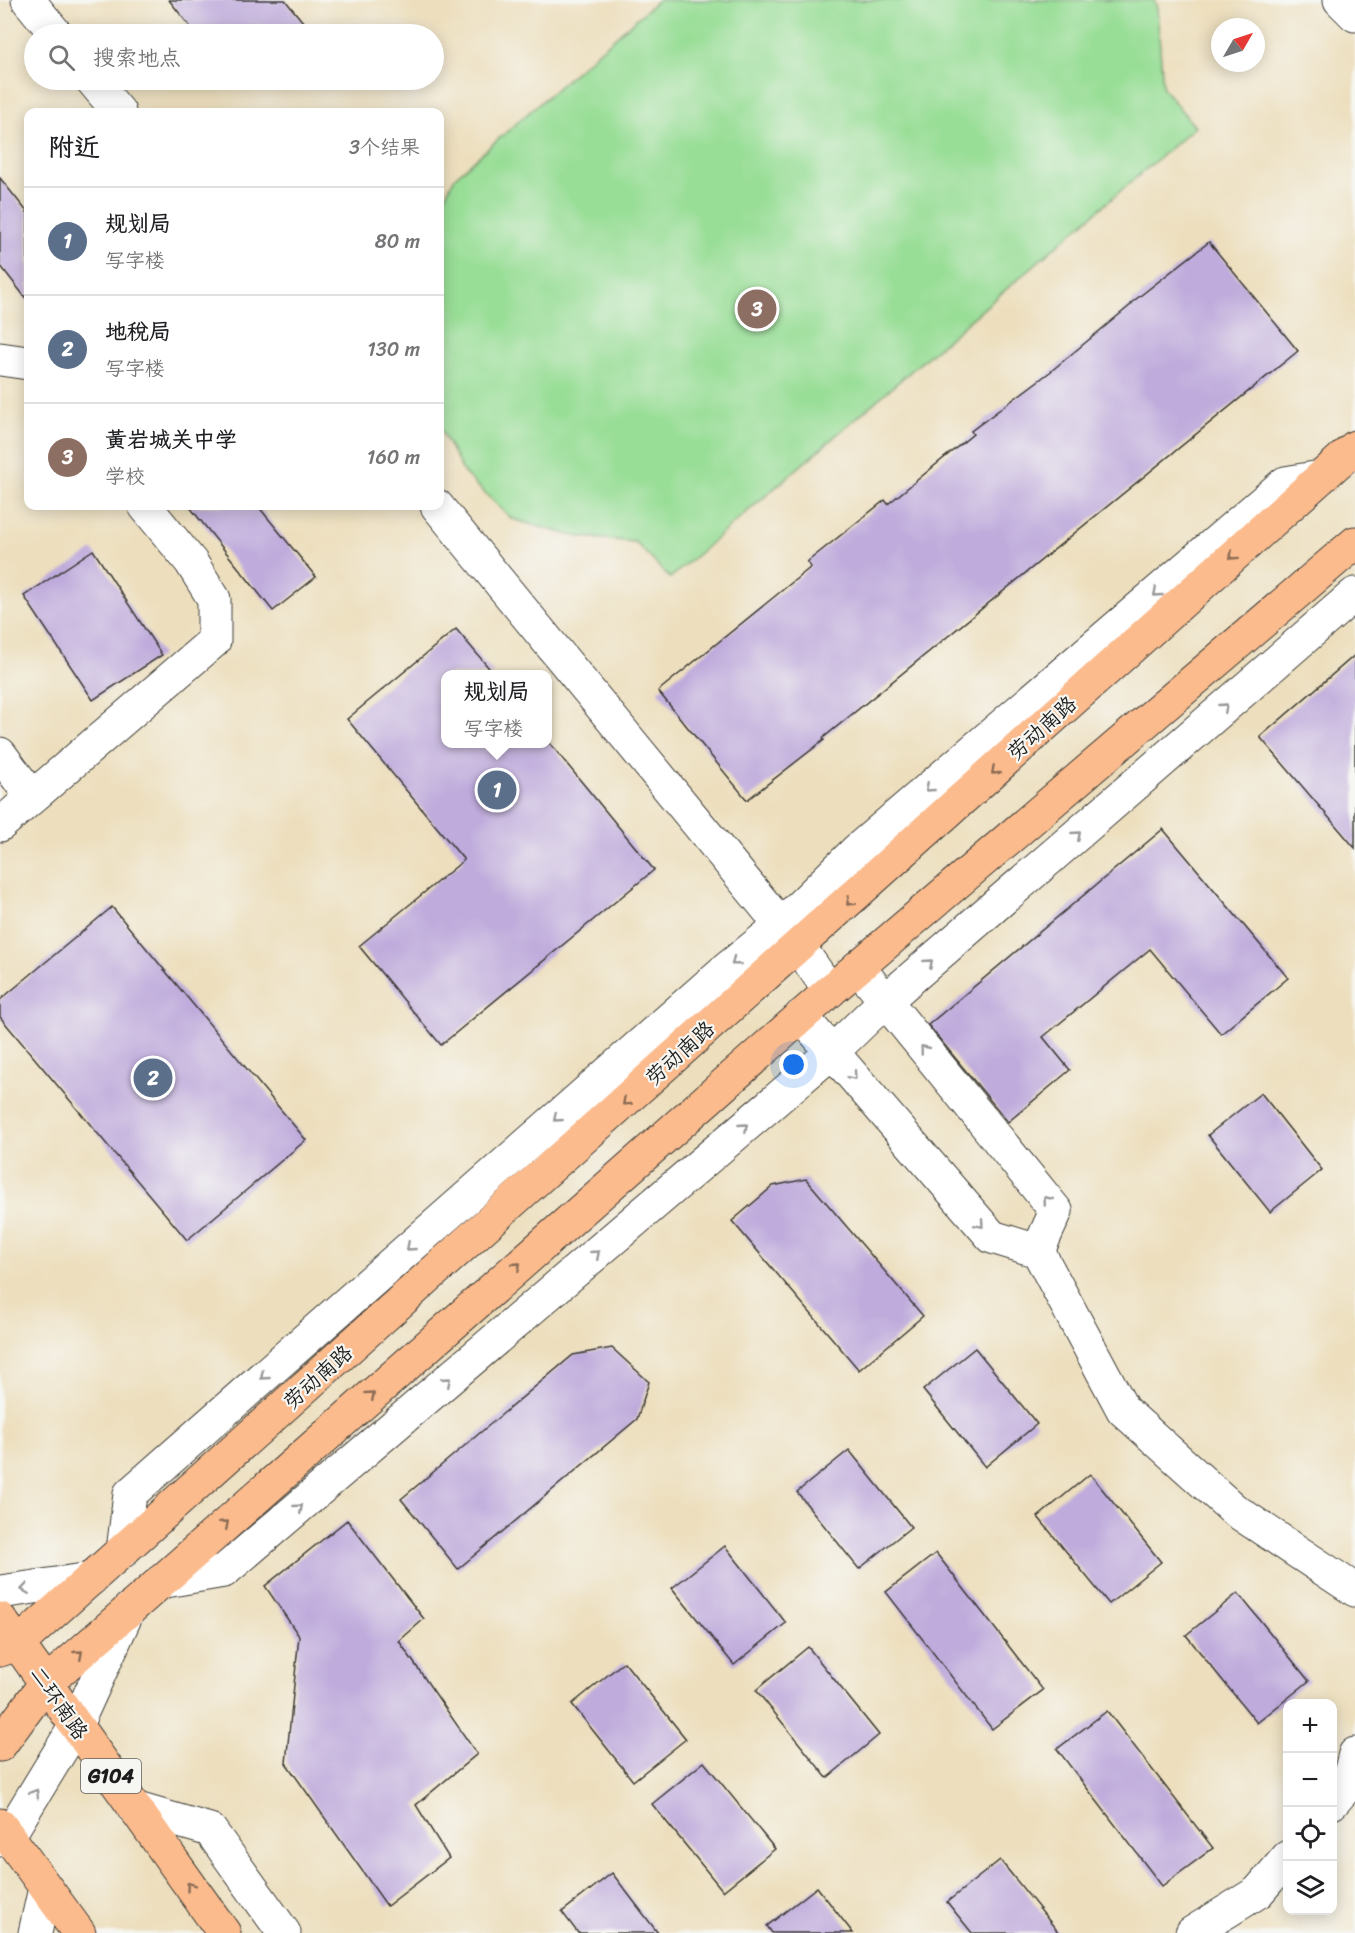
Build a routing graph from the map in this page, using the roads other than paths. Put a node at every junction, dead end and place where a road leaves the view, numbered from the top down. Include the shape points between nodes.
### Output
1 (28, 0) edge
2 (1340, 0) edge
3 (1355, 15) edge
4 (48, 24) edge
5 (100, 90) edge
6 (116, 108) edge
7 (0, 359) edge
8 (24, 362) edge
9 (1355, 447) edge
10 (148, 510) edge
11 (440, 510) edge
12 (1355, 543) edge
13 (1355, 594) edge
14 (0, 754) edge
15 (32, 797) junction
16 (0, 825) edge
17 (790, 936) junction
18 (858, 968) junction
19 (830, 991) junction
20 (885, 1001) junction
21 (801, 1016) junction
22 (832, 1052) junction
23 (1038, 1251) junction
24 (91, 1579) junction
25 (160, 1582) junction
26 (1355, 1590) edge
27 (0, 1592) edge
28 (129, 1610) junction
29 (6, 1638) edge
30 (45, 1684) junction
31 (75, 1727) junction
32 (0, 1745) edge
33 (1355, 1754) edge
34 (1337, 1797) edge
35 (134, 1808) junction
36 (2, 1833) edge
37 (1284, 1861) edge
38 (45, 1888) junction
39 (35, 1933) edge
40 (79, 1933) edge
41 (224, 1933) edge
42 (284, 1933) edge
43 (1192, 1933) edge

1 - 4 street
2 - 3 street
5 - 6 street
7 - 8 street
9 -> 17 main road, 劳动南路
10 - 15 street via 191,562 214,599 214,641
11 - 17 street
12 - 18 main road
20 -> 13 street
14 - 15 street
15 - 16 street
17 - 19 street
17 -> 24 main road, 劳动南路
18 - 19 main road
18 - 20 street
19 - 21 main road
20 - 22 street
23 -> 20 street via 1056,1211
21 - 22 street
25 -> 21 main road
22 -> 23 street via 992,1237
25 -> 22 street via 224,1571
23 - 26 street via 1123,1410 1233,1509
24 -> 27 street
24 - 29 main road, 劳动南路
25 - 28 main road
30 -> 28 main road
28 - 31 street
29 - 30 main road, 二环南路 / G104
30 - 31 main road, 二环南路 / G104
30 - 32 main road
31 - 35 main road, 二环南路 / G104
36 -> 31 street
33 - 34 street via 1347,1786
41 -> 35 main road, 二环南路 / G104
35 - 42 street via 210,1830
36 - 38 main road
37 - 43 street via 1258,1892
38 - 39 street
38 - 40 main road

